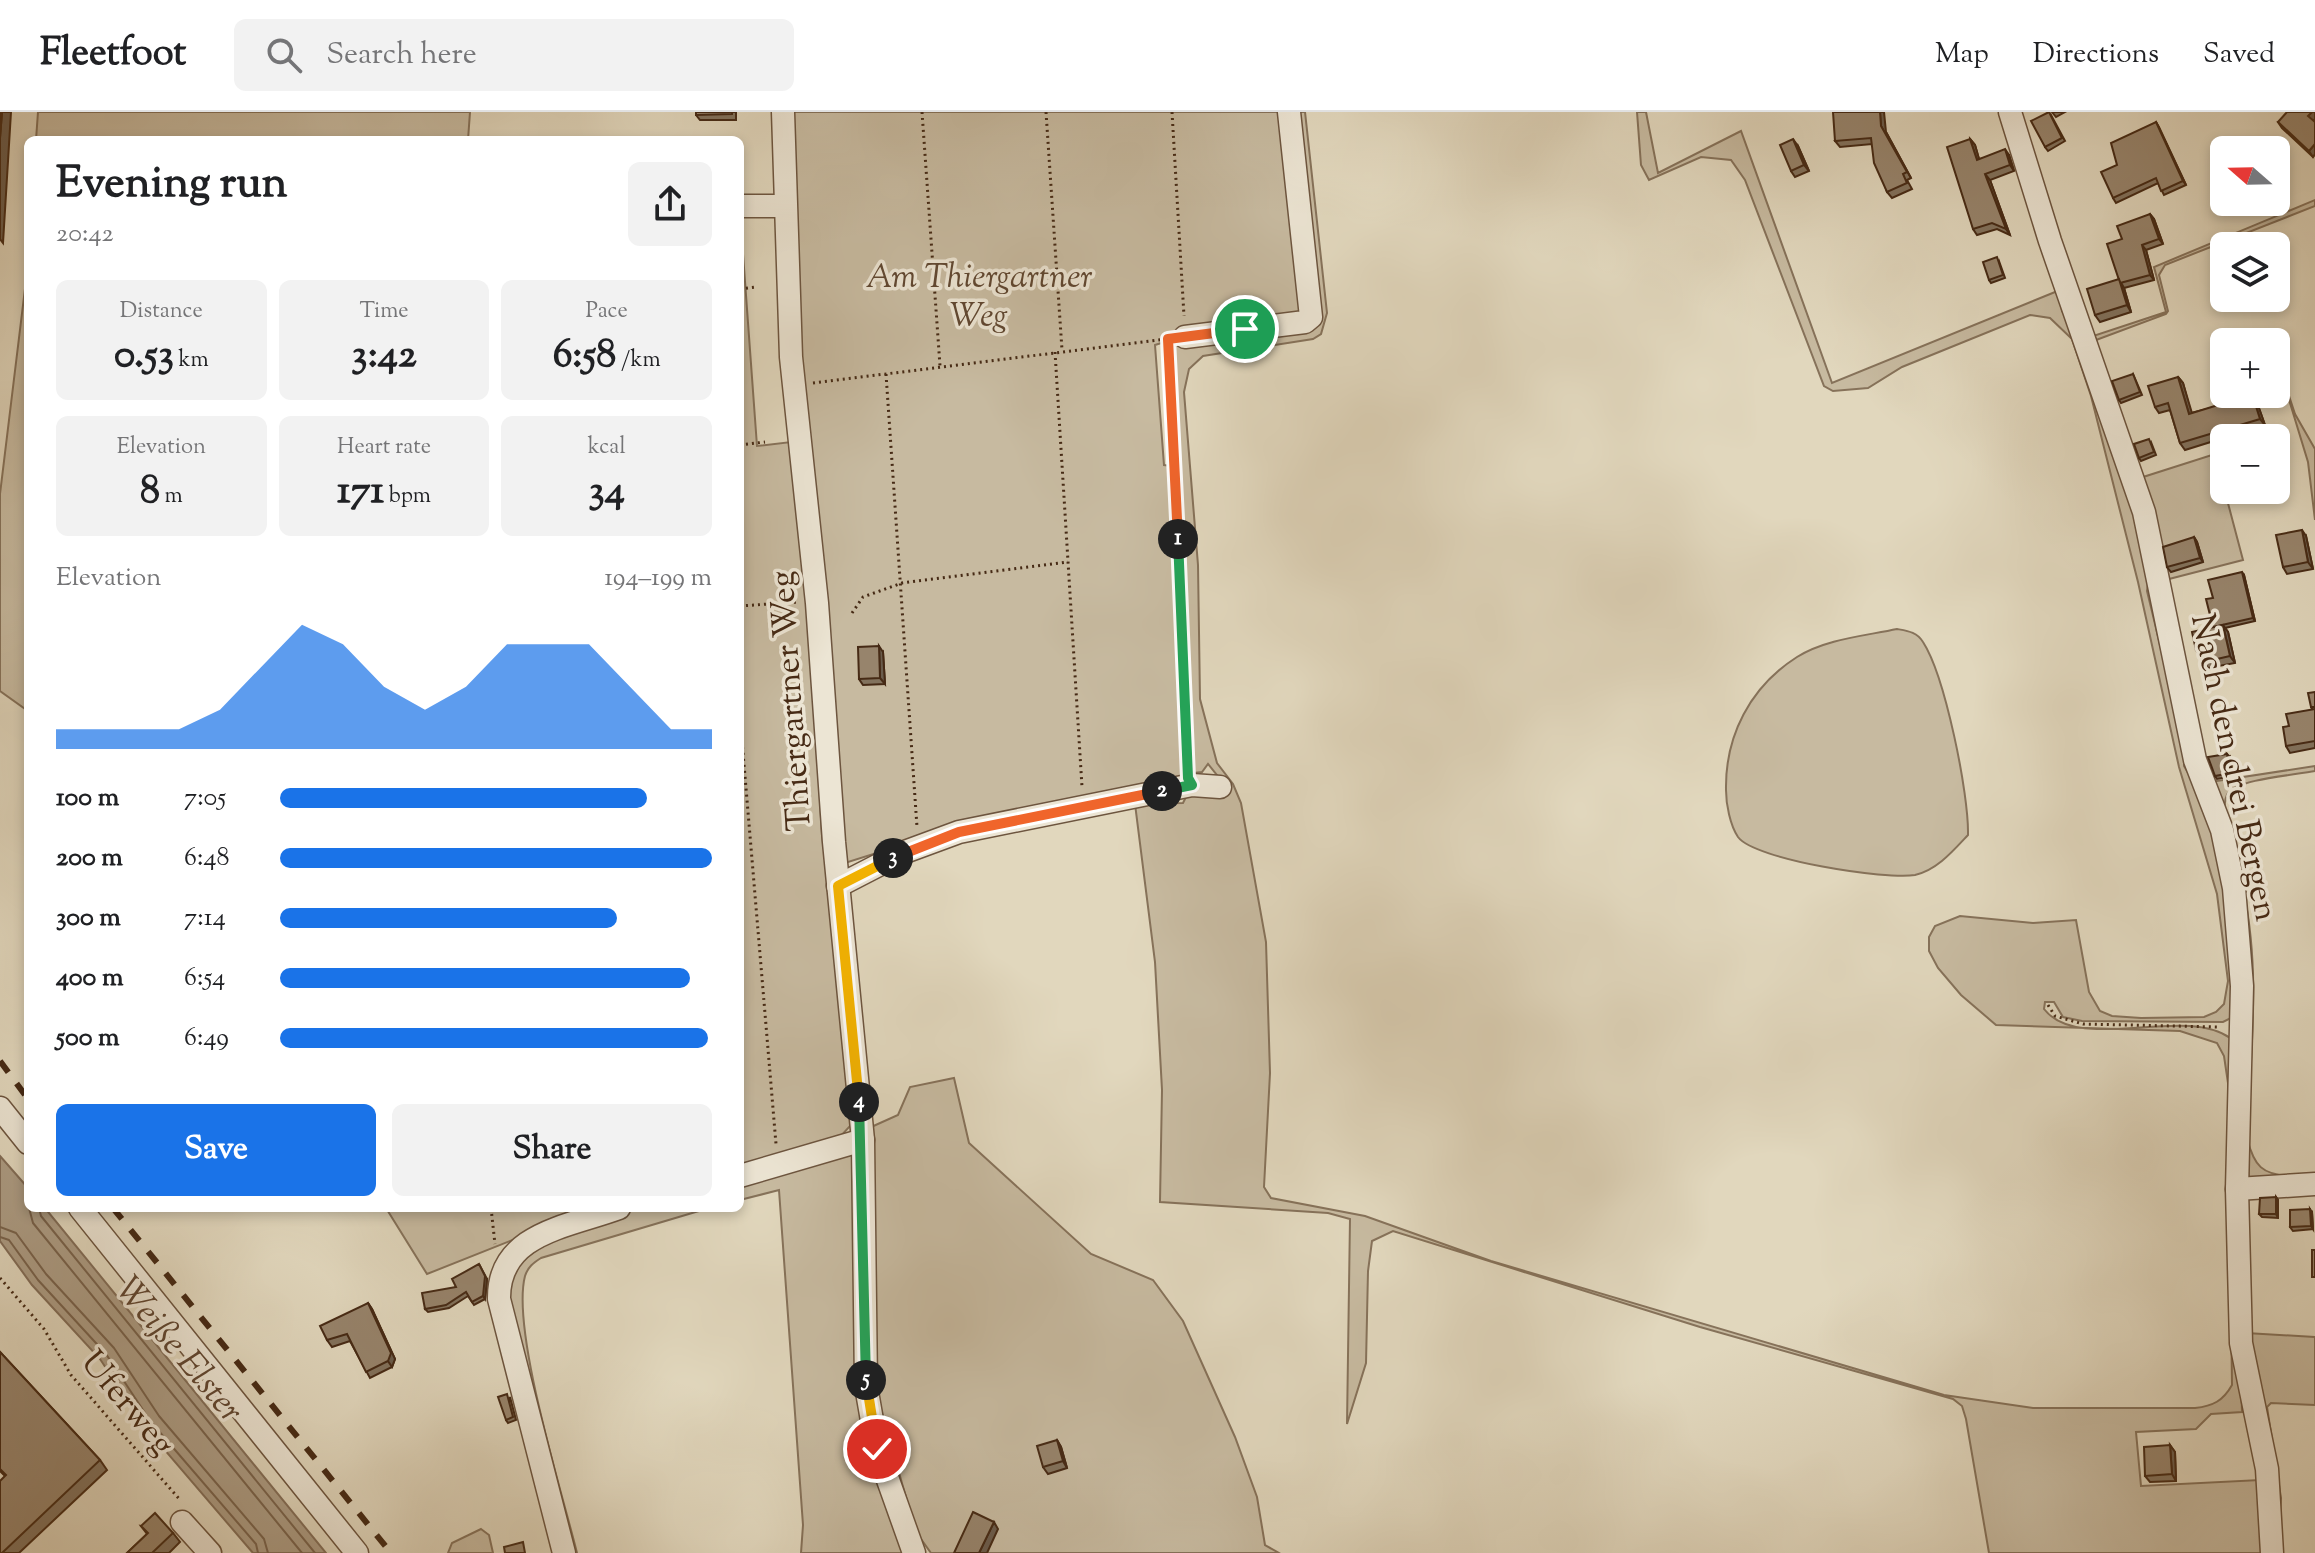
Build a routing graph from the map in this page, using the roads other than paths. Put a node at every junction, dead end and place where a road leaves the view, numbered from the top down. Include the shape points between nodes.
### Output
1 (783, 112) edge
2 (1289, 112) edge
3 (2010, 112) edge
4 (744, 206) edge
5 (784, 206) junction
6 (1177, 338) road end
7 (1220, 787) dead end
8 (838, 886) junction
9 (0, 1108) edge
10 (24, 1138) edge
11 (863, 1140) junction
12 (744, 1175) edge
13 (2315, 1184) edge
14 (2237, 1189) junction
15 (83, 1212) edge
16 (608, 1212) edge
17 (186, 1516) road end
18 (210, 1553) edge
19 (357, 1553) edge
20 (564, 1553) edge
21 (914, 1553) edge
22 (2272, 1553) edge

1 - 5 street, Thiergartner Weg
2 - 6 street via 1311,317 1305,322
3 - 14 street, Nach den drei Bergen via 2144,512 2195,760 2222,830 2241,959
4 - 5 street
5 - 8 street, Thiergartner Weg via 794,385
7 - 8 street via 1192,785 959,832
8 - 11 street, Thiergartner Weg
9 - 10 street
11 - 12 street
11 - 21 street, Thiergartner Weg via 866,1386 877,1449
13 - 14 street
14 - 22 street, Nach den drei Bergen via 2241,1343 2267,1469
15 - 19 street
16 - 20 street via 521,1244 499,1279 499,1299
17 - 18 street

